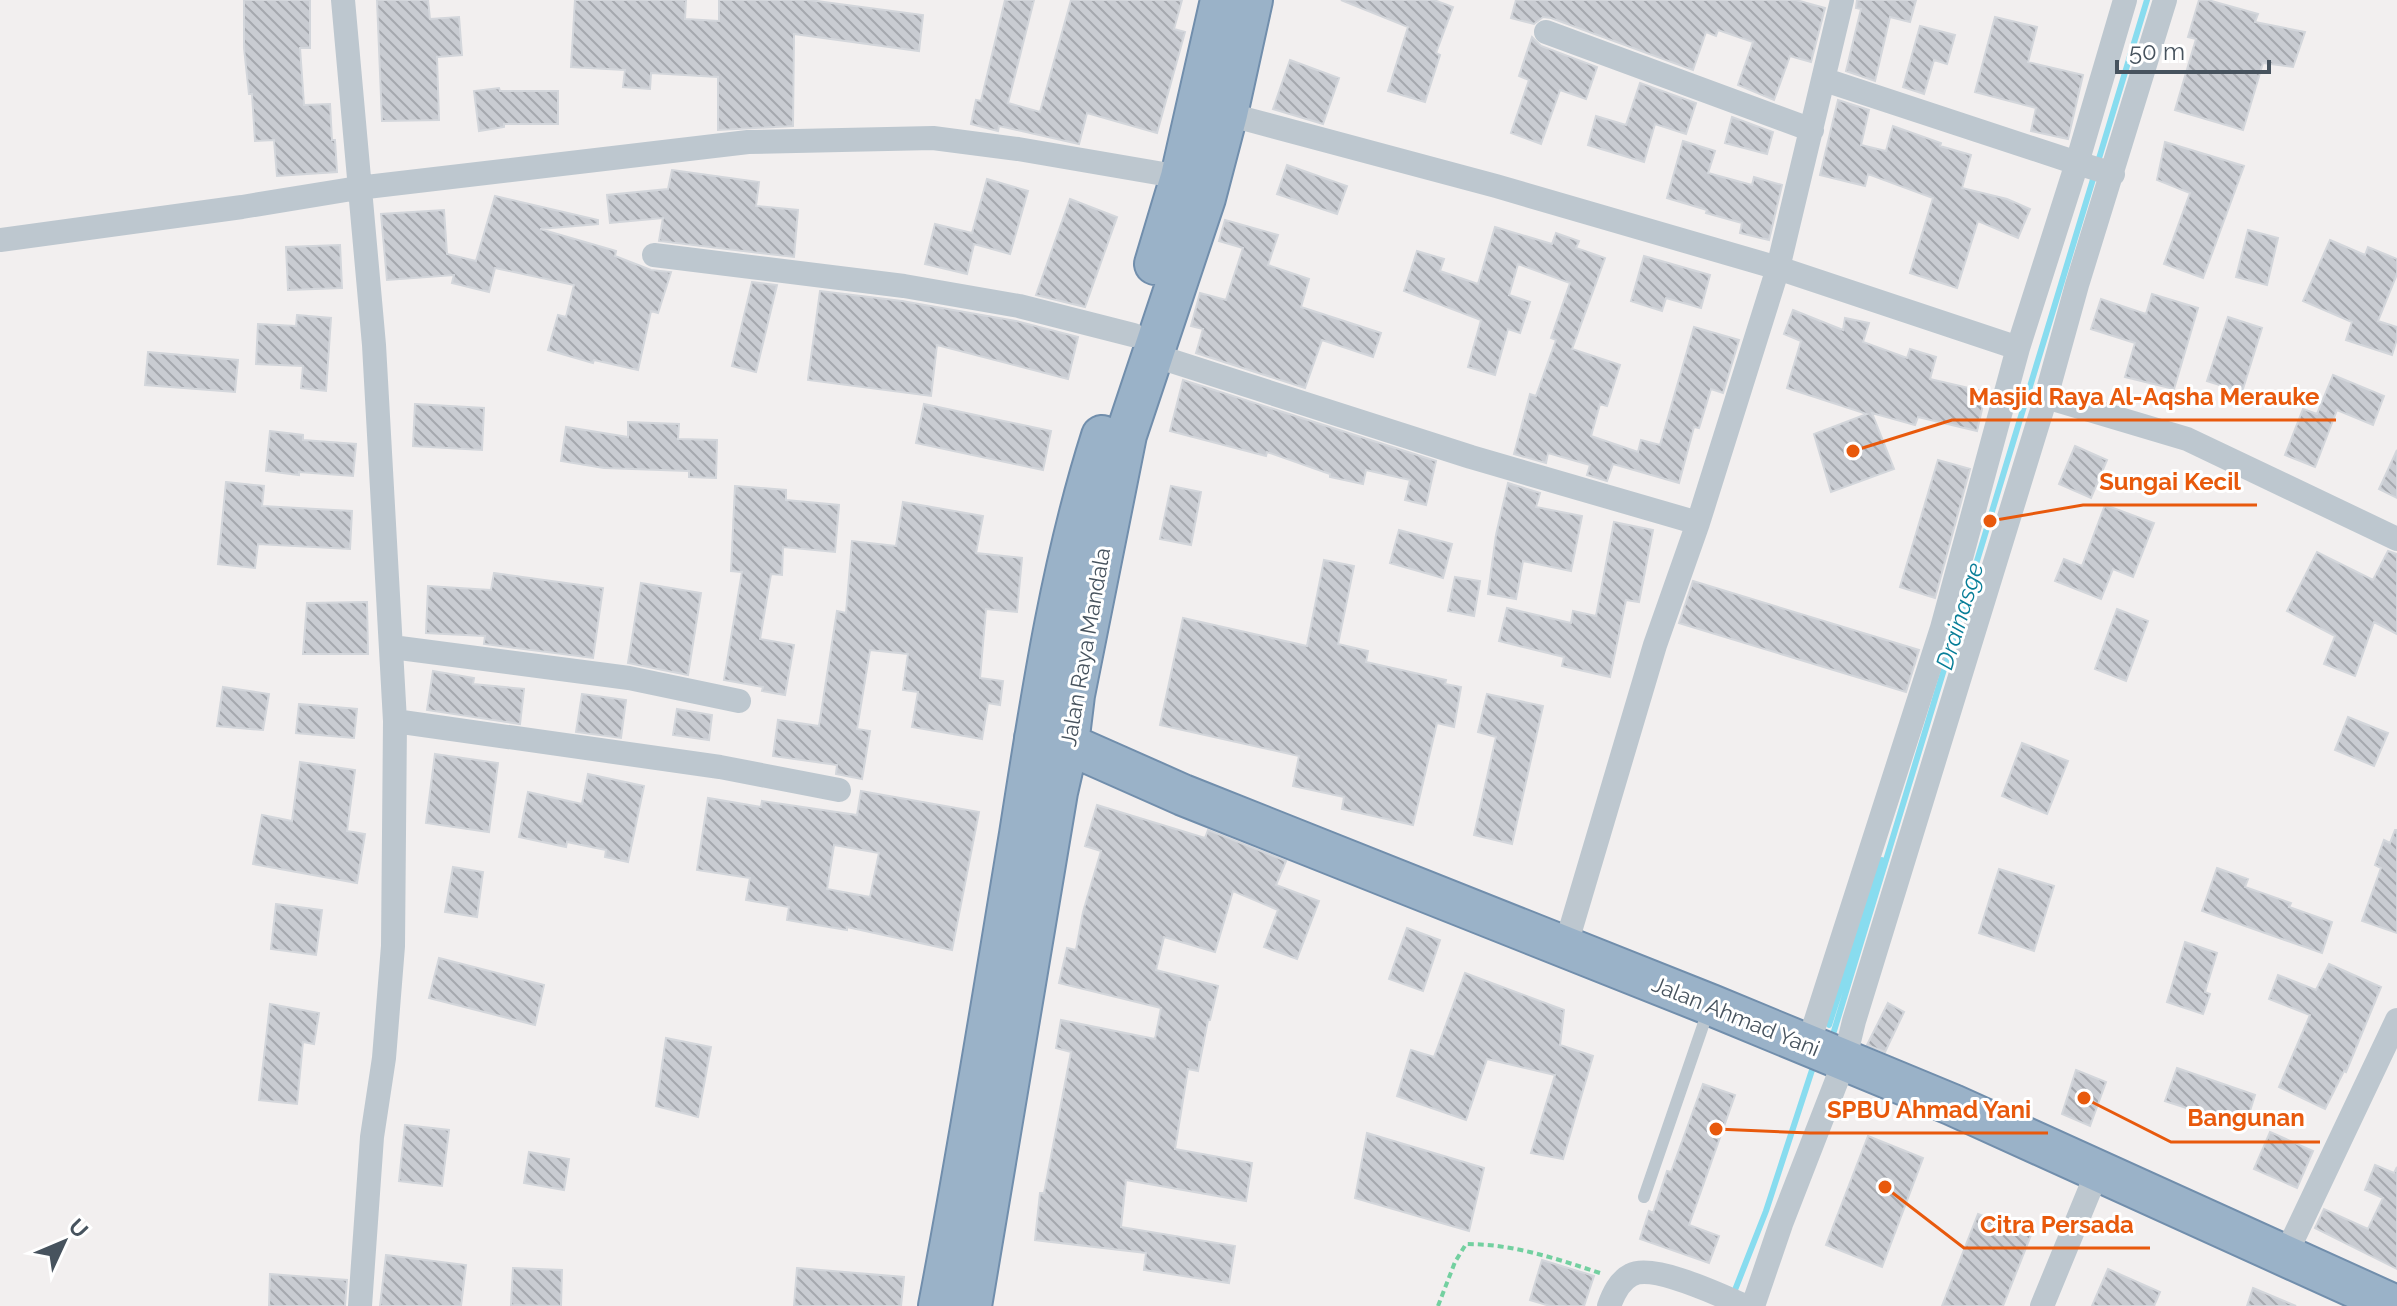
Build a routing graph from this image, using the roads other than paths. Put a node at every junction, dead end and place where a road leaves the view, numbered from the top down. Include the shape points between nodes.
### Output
1 (343, 0) edge
2 (1221, 0) edge
3 (1252, 0) edge
4 (1842, 0) edge
5 (2125, 0) edge
6 (2165, 0) edge
7 (1546, 32) dead end
8 (1825, 80) junction
9 (1227, 114) junction
10 (1812, 130) junction
11 (2095, 168) junction
12 (1181, 177) junction
13 (358, 188) junction
14 (0, 240) edge
15 (654, 255) dead end
16 (1778, 268) junction
17 (1143, 345) junction
18 (2018, 348) junction
19 (2046, 397) junction
20 (1698, 523) junction
21 (2397, 539) edge
22 (392, 647) junction
23 (739, 701) dead end
24 (395, 721) junction
25 (1052, 741) junction
26 (839, 790) dead end
27 (1565, 948) junction
28 (1711, 1005) junction
29 (2397, 1020) edge
30 (1826, 1053) junction
31 (2098, 1170) junction
32 (1644, 1197) dead end
33 (2285, 1256) junction
34 (360, 1306) edge
35 (939, 1306) edge
36 (971, 1306) edge
37 (1609, 1306) edge
38 (1745, 1306) edge
39 (1753, 1306) edge
40 (2042, 1306) edge
41 (2396, 1306) edge

1 - 13 street
2 - 12 highway, Jalan Raya Mandala
3 - 9 highway, Jalan Raya Mandala
4 - 8 street
5 - 11 street
6 - 11 street
7 - 10 street
8 - 10 street
8 - 11 street
9 - 16 street
9 - 17 highway, Jalan Raya Mandala via 1205,198
10 - 16 street
11 - 18 street
11 - 19 street via 2077,285
12 - 13 street via 933,138 840,139 748,142
12 - 17 highway, Jalan Raya Mandala
13 - 14 street
13 - 22 street via 374,345
15 - 17 street via 1019,306
16 - 18 street
16 - 20 street
17 - 20 street via 1471,457
17 - 25 highway, Jalan Raya Mandala via 1074,695
18 - 30 street
19 - 21 street via 2187,439
19 - 30 street via 1854,1021
20 - 27 street via 1655,645
22 - 23 street via 629,678
22 - 24 street
24 - 26 street via 720,767
24 - 34 street via 392,961
25 - 27 highway, Jalan Ahmad Yani
25 - 35 highway, Jalan Raya Mandala
25 - 36 highway, Jalan Raya Mandala via 1057,792
27 - 28 highway, Jalan Ahmad Yani
28 - 30 highway, Jalan Ahmad Yani
28 - 32 lane
29 - 33 street
30 - 31 highway, Jalan Ahmad Yani
30 - 39 street via 1781,1224
31 - 33 highway, Jalan Ahmad Yani
31 - 40 street
33 - 41 highway, Jalan Ahmad Yani
37 - 38 street via 1623,1280 1642,1272

